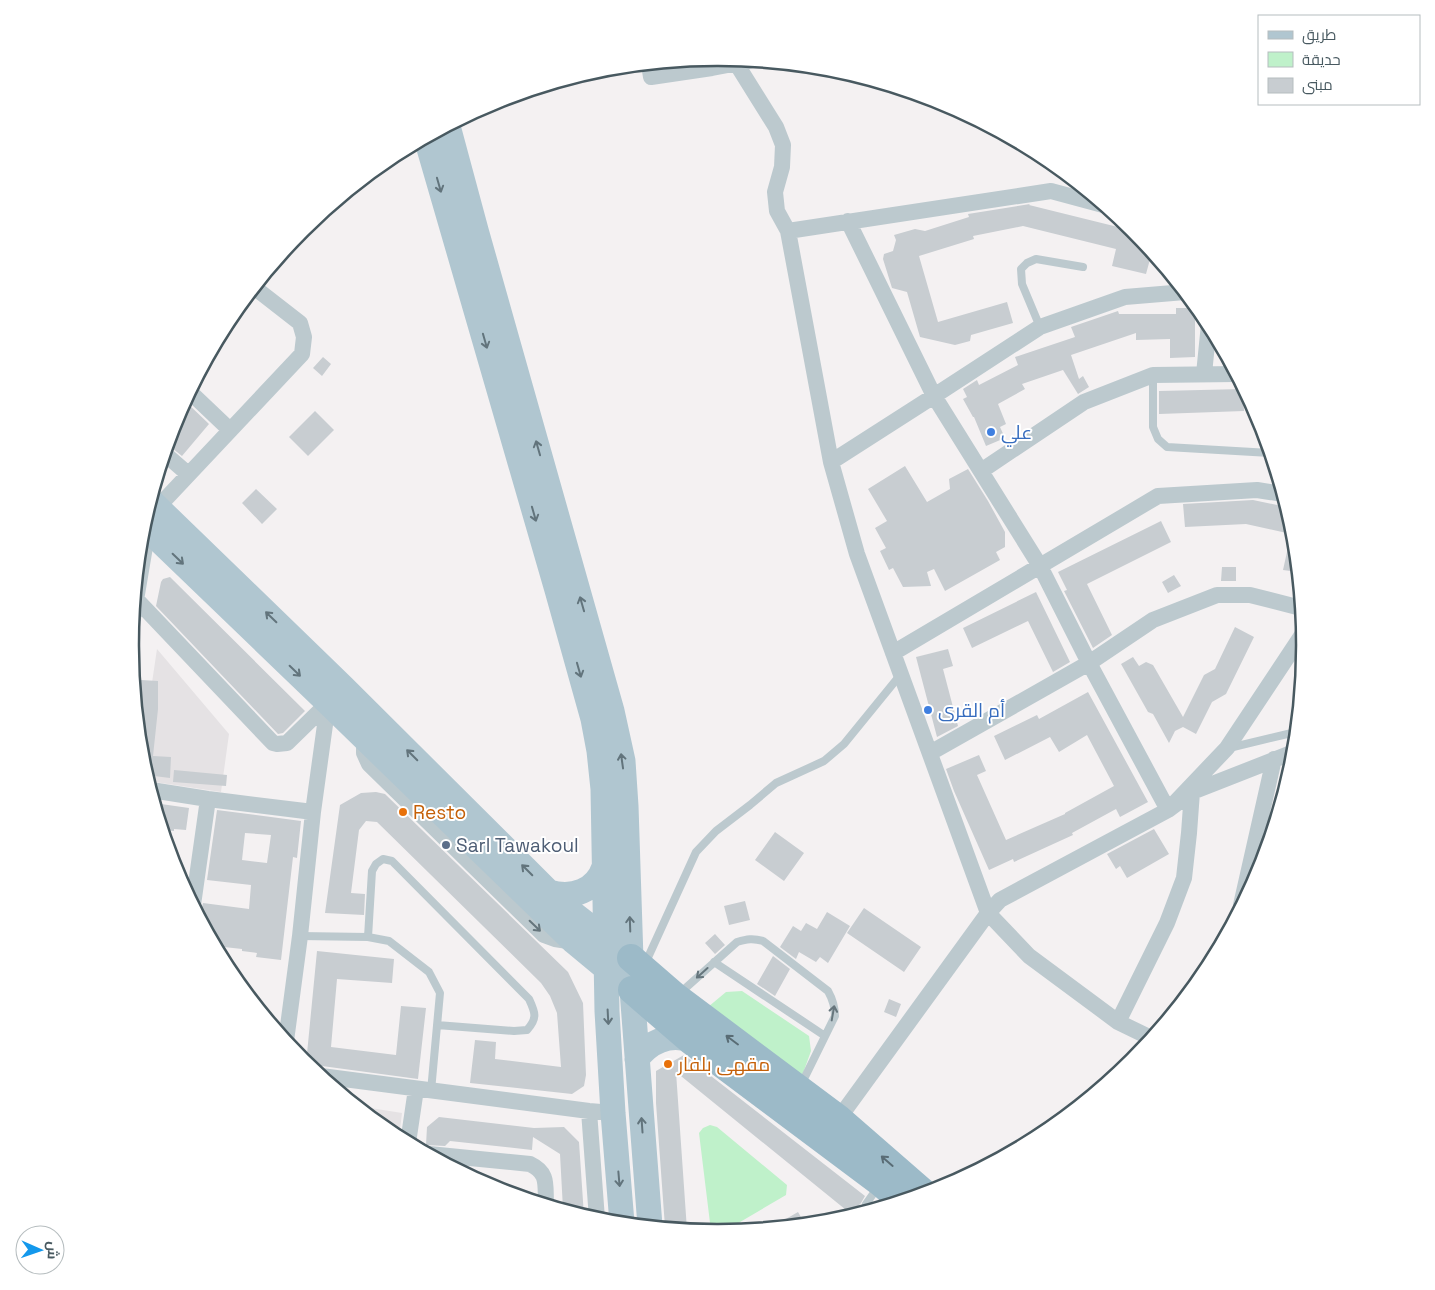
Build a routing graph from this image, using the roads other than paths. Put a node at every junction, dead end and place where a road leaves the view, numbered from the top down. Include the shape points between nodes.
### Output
1 (709, 66) edge
2 (743, 67) edge
3 (650, 70) edge
4 (450, 132) edge
5 (428, 144) edge
6 (1088, 201) edge
7 (848, 221) junction
8 (788, 231) junction
9 (1083, 267) dead end
10 (259, 292) edge
11 (1177, 293) edge
12 (1040, 327) junction
13 (1208, 337) edge
14 (1204, 374) junction
15 (1229, 374) edge
16 (1153, 375) junction
17 (934, 396) junction
18 (195, 397) edge
19 (230, 430) junction
20 (1263, 453) edge
21 (169, 458) edge
22 (831, 462) junction
23 (981, 471) junction
24 (188, 474) junction
25 (1276, 493) edge
26 (155, 510) edge
27 (152, 521) edge
28 (1040, 566) junction
29 (140, 604) edge
30 (1295, 606) edge
31 (1296, 644) edge
32 (893, 653) junction
33 (1089, 663) junction
34 (901, 674) junction
35 (336, 695) junction
36 (1289, 734) edge
37 (1227, 748) junction
38 (930, 753) junction
39 (1285, 755) edge
40 (1274, 759) junction
41 (157, 791) edge
42 (1192, 792) junction
43 (208, 799) junction
44 (1168, 810) junction
45 (313, 812) junction
46 (604, 867) junction
47 (1247, 877) edge
48 (549, 892) junction
49 (195, 893) edge
50 (988, 913) junction
51 (300, 936) junction
52 (368, 936) junction
53 (605, 938) junction
54 (714, 962) junction
55 (606, 968) junction
56 (635, 972) junction
57 (676, 997) junction
58 (1118, 1022) junction
59 (437, 1025) junction
60 (287, 1032) edge
61 (1145, 1035) edge
62 (825, 1036) junction
63 (690, 1040) junction
64 (637, 1060) junction
65 (334, 1078) edge
66 (423, 1090) junction
67 (792, 1100) junction
68 (589, 1111) junction
69 (613, 1113) junction
70 (831, 1129) junction
71 (410, 1135) edge
72 (446, 1156) edge
73 (917, 1188) edge
74 (882, 1196) edge
75 (546, 1197) edge
76 (596, 1211) edge
77 (621, 1216) edge
78 (650, 1220) edge

1 - 3 street via 651,76
2 - 8 street via 783,145 782,167 775,192 777,211
56 -> 4 main road via 623,761 612,711
5 -> 46 main road via 593,719 603,789
6 - 7 street via 1051,191
7 - 8 street
7 - 17 street
8 - 22 street
9 - 12 lane via 1036,259 1021,269 1022,284
10 - 19 street via 300,323 304,337 302,354
11 - 12 street via 1125,297
12 - 17 street
13 - 14 street
14 - 15 street
14 - 16 street
16 - 20 lane via 1153,427 1158,439 1167,446
16 - 23 street via 1084,402
17 - 22 street
17 - 23 street
18 - 19 street
19 - 24 street
21 - 24 street
22 - 32 street via 857,554
23 - 28 street
24 - 26 street
25 - 28 street via 1258,490 1158,496
27 - 35 main road
28 - 32 street
28 - 33 street
29 - 35 street via 273,743 286,743
30 - 33 street via 1250,594 1217,595 1153,620
31 - 37 street
32 - 34 street
33 - 38 street
33 - 44 street
34 - 38 street
34 - 56 lane via 844,744 824,761 776,783 716,831 696,852
35 - 45 street
48 -> 35 main road
35 -> 55 main road via 364,739 574,942
36 - 37 lane
37 - 44 street
38 - 50 street
39 - 40 street
40 - 42 street
40 - 47 street
41 - 43 street
42 - 44 street
42 - 58 street via 1184,878 1167,924
43 - 45 street
43 - 49 street
44 - 50 street via 1000,900
45 - 51 street
46 - 48 main road via 597,882 584,891 566,895
46 - 53 main road
48 - 53 main road
50 - 58 street via 1029,956
50 - 70 street
51 - 52 lane
51 - 60 street
52 - 59 lane via 390,941 429,972 440,993
52 - 59 lane via 372,871 383,859 392,862 528,999 534,1010 533,1023 527,1030
53 - 55 main road
53 - 56 main road
54 -> 57 lane
54 - 62 lane
62 -> 54 lane via 835,1007 828,991 762,942 754,939 737,942
55 - 56 main road
55 -> 69 main road
56 - 57 highway
56 - 63 highway
56 - 64 main road
67 -> 57 highway
58 - 61 street
59 - 66 lane
62 - 67 lane
63 - 64 main road via 663,1039 645,1050
63 - 67 highway
78 -> 64 main road
65 - 66 street
66 - 68 street
66 - 71 street
67 - 70 highway
68 - 69 street
68 - 76 street
69 -> 77 main road
73 -> 70 highway
70 - 74 highway
72 - 75 street via 530,1164 540,1168 545,1178

